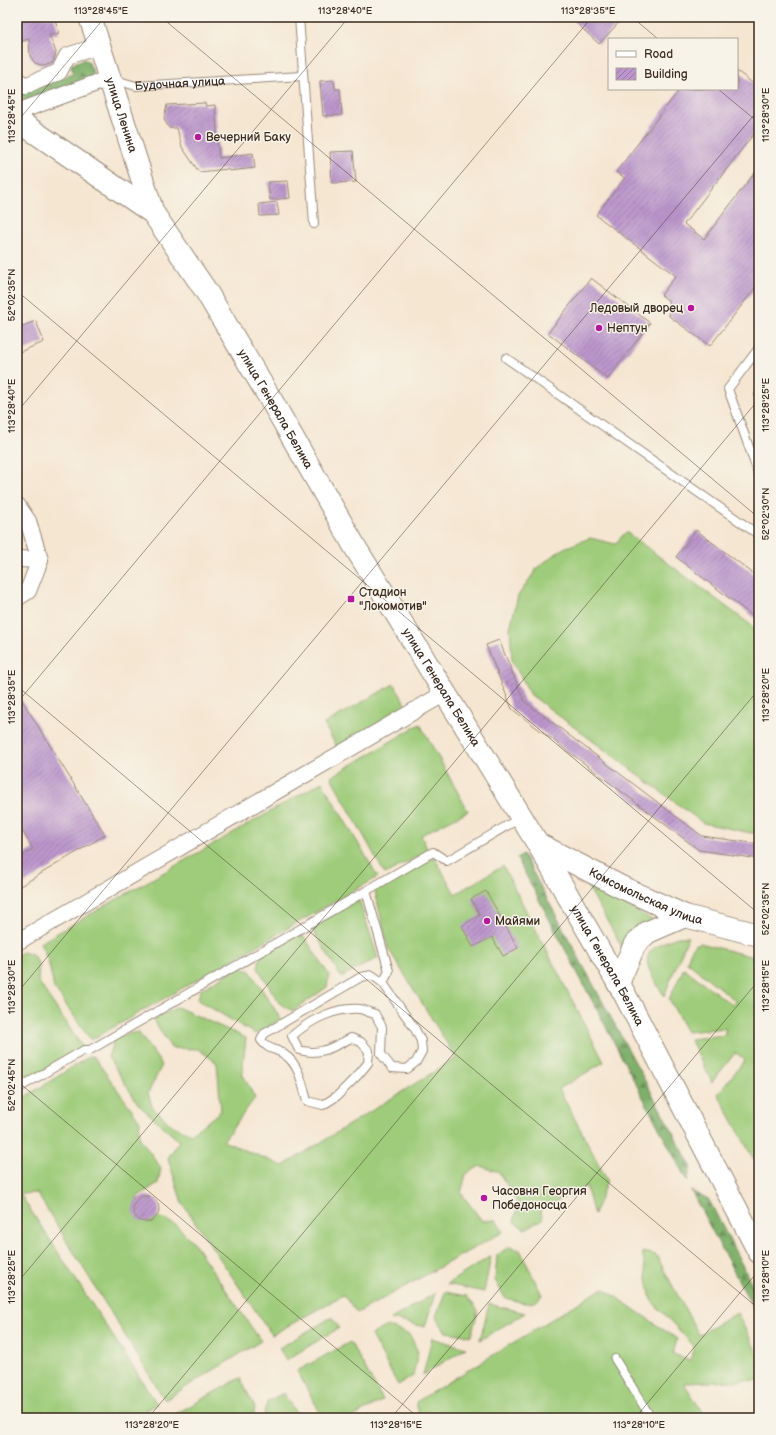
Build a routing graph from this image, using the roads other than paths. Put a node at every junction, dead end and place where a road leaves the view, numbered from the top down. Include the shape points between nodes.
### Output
1 (90, 17) edge
2 (299, 17) edge
3 (99, 46) junction
4 (302, 76) junction
5 (110, 78) junction
6 (17, 80) edge
7 (17, 112) edge
8 (17, 120) edge
9 (153, 213) junction
10 (314, 224) dead end
11 (759, 348) edge
12 (506, 358) dead end
13 (759, 476) edge
14 (17, 506) edge
15 (759, 535) edge
16 (17, 559) edge
17 (40, 560) junction
18 (17, 598) edge
19 (445, 692) junction
20 (521, 817) junction
21 (538, 844) junction
22 (366, 891) junction
23 (685, 916) junction
24 (759, 935) edge
25 (17, 942) edge
26 (382, 983) junction
27 (618, 984) junction
28 (17, 1089) edge
29 (759, 1252) edge
30 (614, 1359) dead end
31 (651, 1418) edge

1 - 3 main road, улица Ленина
2 - 4 lane
3 - 5 main road, улица Ленина
3 - 6 street via 67,56 59,72 25,86
4 - 5 lane, Будочная улица via 136,86
4 - 10 lane
5 - 7 street
5 - 9 main road, улица Ленина
8 - 9 main road, улица Генерала Белика
9 - 19 main road, улица Генерала Белика via 206,291 355,547
11 - 13 lane via 728,389
12 - 15 lane
14 - 17 street via 28,521
16 - 17 street
17 - 18 street via 28,591
19 - 20 main road, улица Генерала Белика
19 - 25 street
20 - 21 main road, улица Генерала Белика
20 - 22 lane via 447,861 433,852
21 - 23 main road, Комсомольская улица via 621,887
21 - 27 main road, улица Генерала Белика
22 - 26 lane via 388,971
22 - 28 lane via 90,1050 84,1050
23 - 24 main road, Комсомольская улица
23 - 27 main road via 648,932 635,944
26 - 26 lane via 372,975 361,977 264,1034 261,1040 265,1046 285,1054 294,1064 307,1101 323,1105 337,1096 368,1063 369,1051 361,1042 351,1038 327,1050 308,1053 298,1050 292,1036 322,1016 345,1009 375,1014 382,1027 382,1054 392,1068 407,1069 416,1062 422,1051 421,1041
27 - 29 main road, улица Генерала Белика
30 - 31 lane

